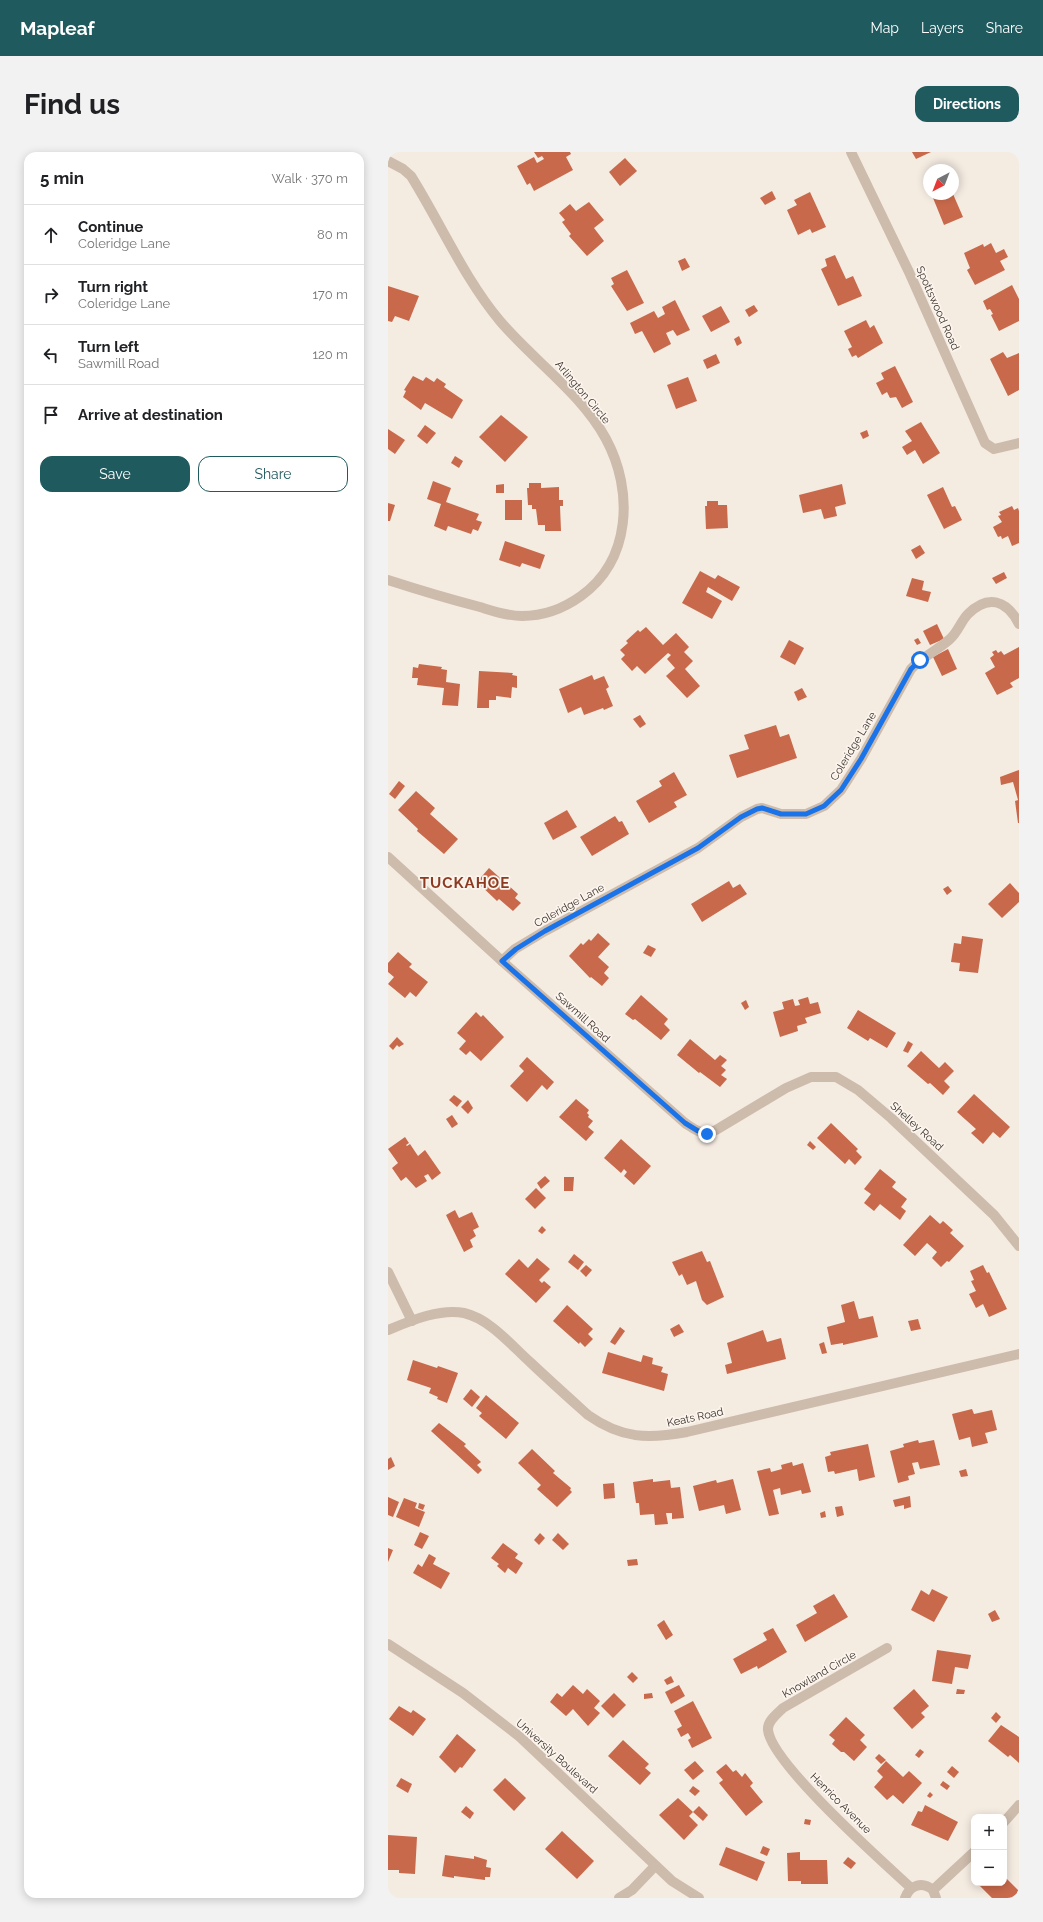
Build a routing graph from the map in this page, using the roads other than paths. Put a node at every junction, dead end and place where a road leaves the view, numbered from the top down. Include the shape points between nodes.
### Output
1 (851, 152) edge
2 (388, 162) edge
3 (1019, 443) edge
4 (388, 580) edge
5 (1019, 624) edge
6 (388, 857) edge
7 (502, 961) junction
8 (777, 1093) joint
9 (1019, 1246) edge
10 (388, 1272) edge
11 (412, 1321) junction
12 (388, 1330) edge
13 (1019, 1354) edge
14 (388, 1644) edge
15 (887, 1648) dead end
16 (768, 1726) joint
17 (1019, 1805) edge
18 (1007, 1819) edge
19 (971, 1855) edge
20 (655, 1866) junction
21 (911, 1888) junction
22 (935, 1894) edge
23 (619, 1898) edge
24 (699, 1898) edge
25 (905, 1898) edge

1 - 3 street, Spottswood Road via 909,272 985,443 994,449
2 - 4 street, Arlington Circle via 404,169 411,176 469,276 493,311 572,394 599,428 616,460 624,495 625,517 621,537 606,570 590,589 569,604 543,614 507,614 454,601
5 - 7 street, Coleridge Lane via 1011,610 997,602 980,604 968,614 953,636 911,669 861,759 841,790 824,806 806,814 781,814 757,809 741,817 698,848 545,931
6 - 7 street, Sawmill Road
7 - 8 street, Sawmill Road via 685,1123 698,1131 707,1134 716,1130
8 - 9 street, Shelley Road via 811,1077 836,1077 848,1084 891,1118 960,1182 994,1215
10 - 11 street
11 - 12 street, Keats Road
11 - 13 street, Keats Road via 447,1312 464,1313 479,1319 588,1415 616,1432 641,1437 687,1432
14 - 20 street, University Boulevard via 463,1693 520,1737
15 - 16 street, Knowland Circle via 783,1708 772,1718
16 - 21 street, Henrico Avenue via 771,1742 781,1758 804,1784
17 - 18 street
19 - 22 street
20 - 23 street via 632,1890
20 - 24 street, University Boulevard via 672,1881
21 - 22 street via 924,1884
21 - 25 street

